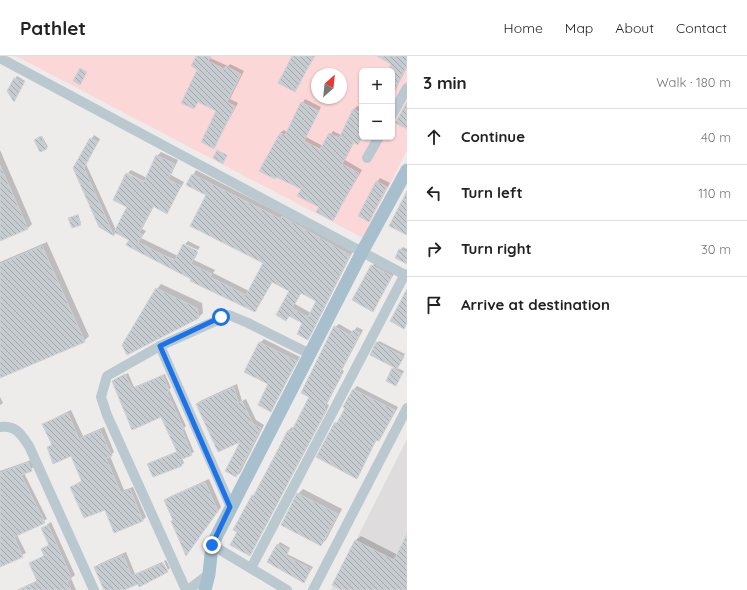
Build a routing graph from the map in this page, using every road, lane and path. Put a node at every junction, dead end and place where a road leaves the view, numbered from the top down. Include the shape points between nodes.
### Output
1 (0, 58) edge
2 (407, 88) edge
3 (395, 110) edge
4 (378, 140) edge
5 (367, 158) dead end
6 (406, 172) edge
7 (362, 252) junction
8 (406, 275) edge
9 (160, 346) junction
10 (310, 354) junction
11 (407, 408) edge
12 (0, 427) edge
13 (230, 507) junction
14 (212, 545) junction
15 (252, 568) junction
16 (209, 574) junction
17 (94, 590) edge
18 (187, 590) edge
19 (205, 590) edge
20 (287, 590) edge
21 (313, 590) edge

1 - 7 street
2 - 3 street
4 - 5 street
6 - 7 main road
7 - 8 street
7 - 10 main road
8 - 15 street
9 - 10 street via 228,315 248,322
9 - 13 street
9 - 18 street via 107,376 101,397 109,420
10 - 13 main road
11 - 21 street
12 - 17 street via 18,430 29,446
13 - 14 main road
14 - 15 street
14 - 16 main road
15 - 20 street
16 - 18 street
16 - 19 main road

